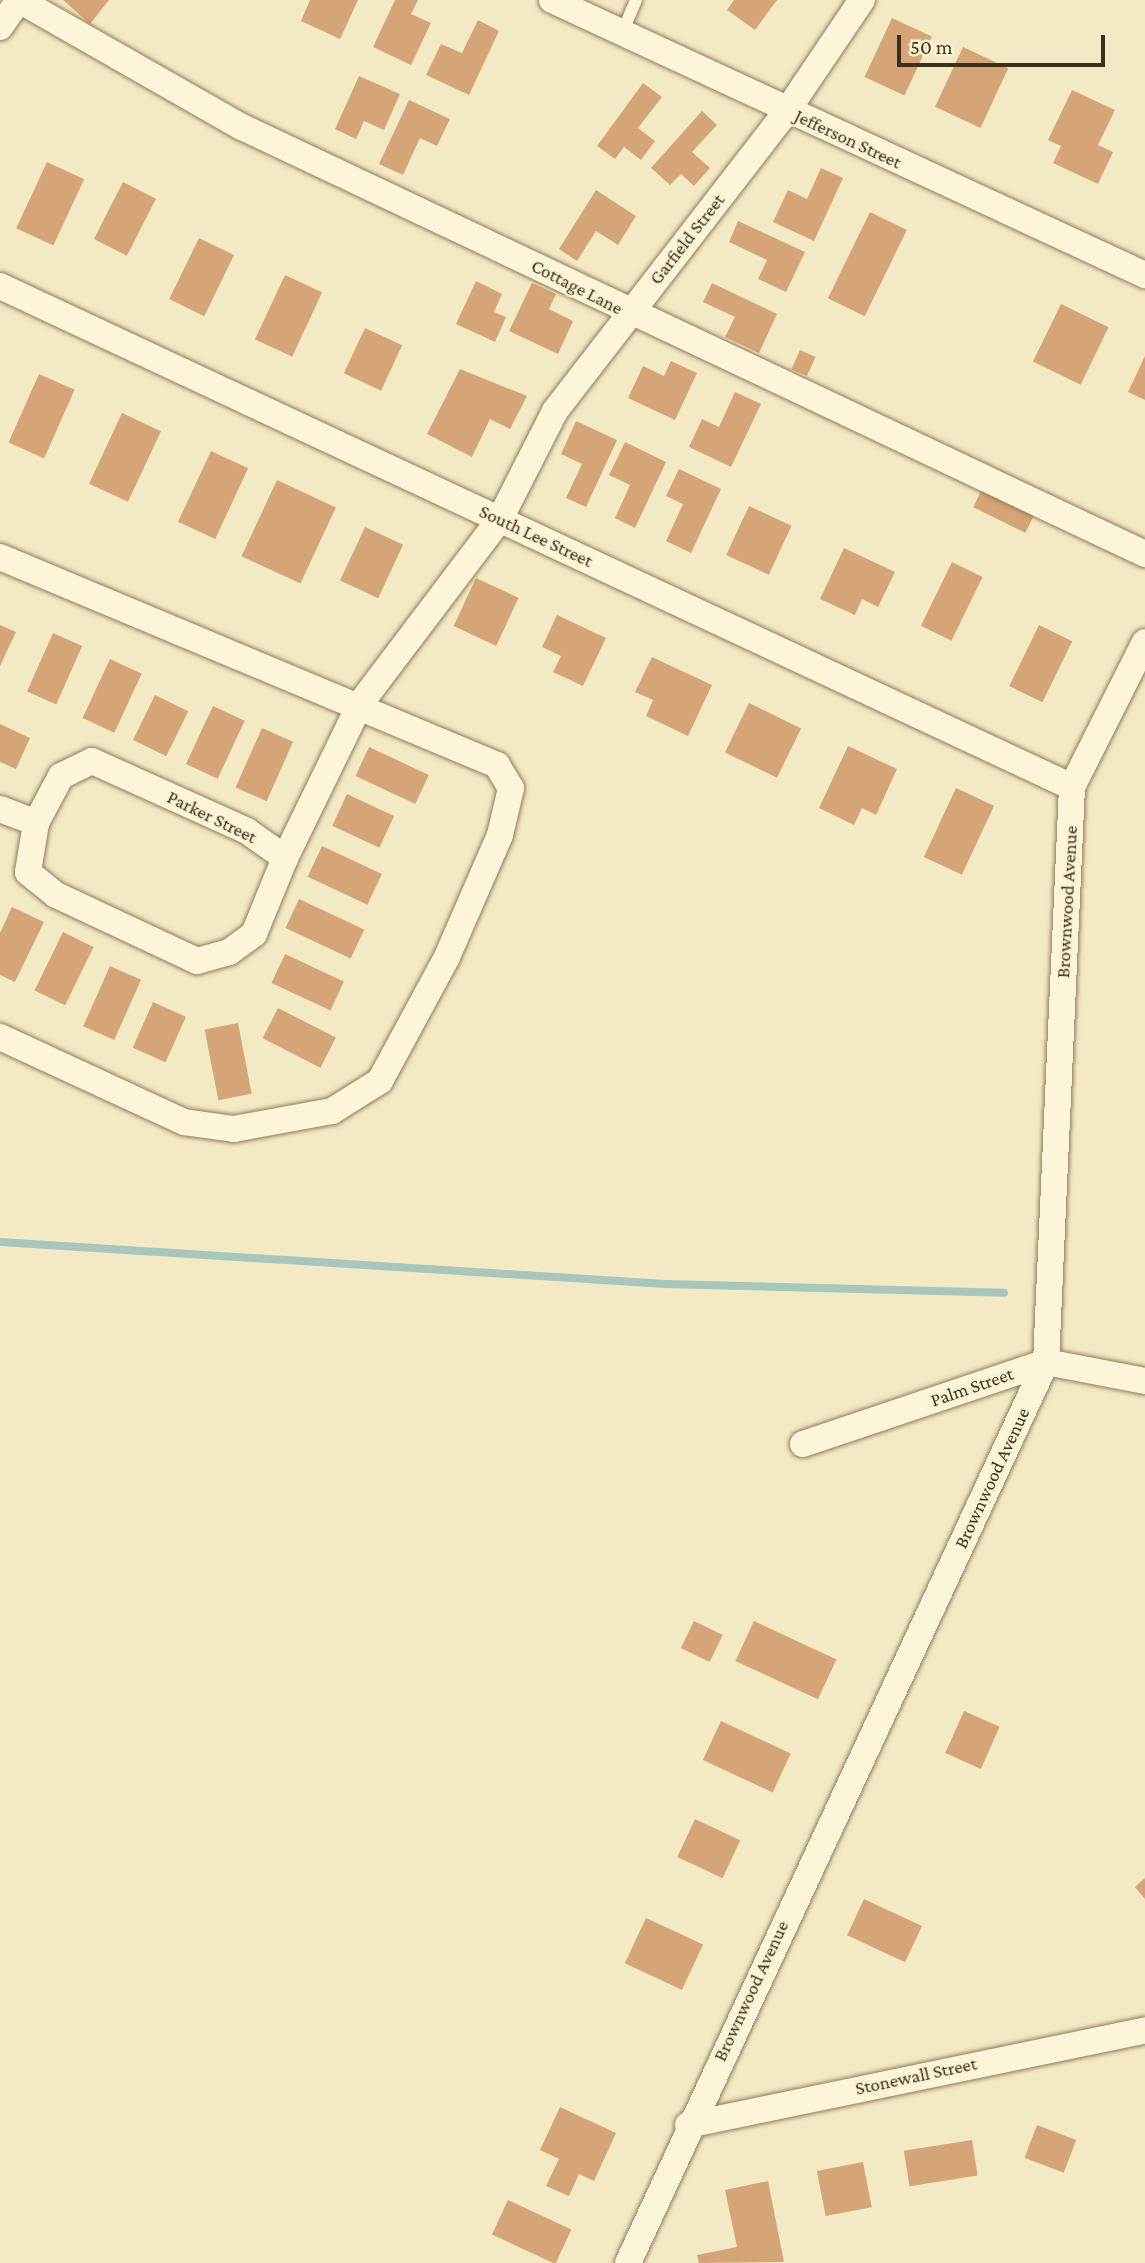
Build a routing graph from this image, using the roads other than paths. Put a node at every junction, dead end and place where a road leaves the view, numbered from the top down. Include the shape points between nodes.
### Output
1 (19, 0) edge
2 (552, 0) edge
3 (636, 0) edge
4 (862, 0) edge
5 (582, 6) edge
6 (0, 27) edge
7 (622, 33) junction
8 (787, 111) junction
9 (1145, 275) edge
10 (0, 286) edge
11 (629, 314) junction
12 (500, 519) junction
13 (1145, 554) edge
14 (0, 557) edge
15 (1145, 642) edge
16 (360, 704) junction
17 (1072, 787) junction
18 (0, 809) edge
19 (36, 823) junction
20 (285, 858) junction
21 (0, 1037) edge
22 (1046, 1362) junction
23 (1145, 1381) edge
24 (803, 1444) dead end
25 (1145, 2013) edge
26 (1145, 2030) edge
27 (1108, 2035) junction
28 (688, 2125) junction
29 (628, 2263) edge

1 - 6 street
1 - 11 street, Cottage Lane via 242,127
2 - 5 street, Jefferson Street
3 - 7 lane
4 - 8 street, Garfield Street
5 - 7 street, Jefferson Street
7 - 8 street, Jefferson Street
8 - 9 street, Jefferson Street
8 - 11 street, Garfield Street
10 - 12 street, South Lee Street
11 - 12 street, Garfield Street via 555,411
11 - 13 street, Cottage Lane
12 - 16 street, Garfield Street
12 - 17 street, South Lee Street
14 - 16 street
15 - 17 street, Brownwood Avenue
16 - 20 street, Garfield Street
16 - 21 street via 497,765 511,788 500,835 447,957 380,1081 332,1111 234,1129 184,1122
17 - 22 street, Brownwood Avenue
18 - 19 street
19 - 20 street, Parker Street via 61,776 92,761 247,831
19 - 20 street, Parker Street via 28,872 55,895 197,961 229,952 254,934
22 - 23 street, Palm Street
22 - 24 street, Palm Street
22 - 28 street, Brownwood Avenue
25 - 27 street
26 - 27 street, Stonewall Street
27 - 28 street, Stonewall Street
28 - 29 street, Brownwood Avenue

